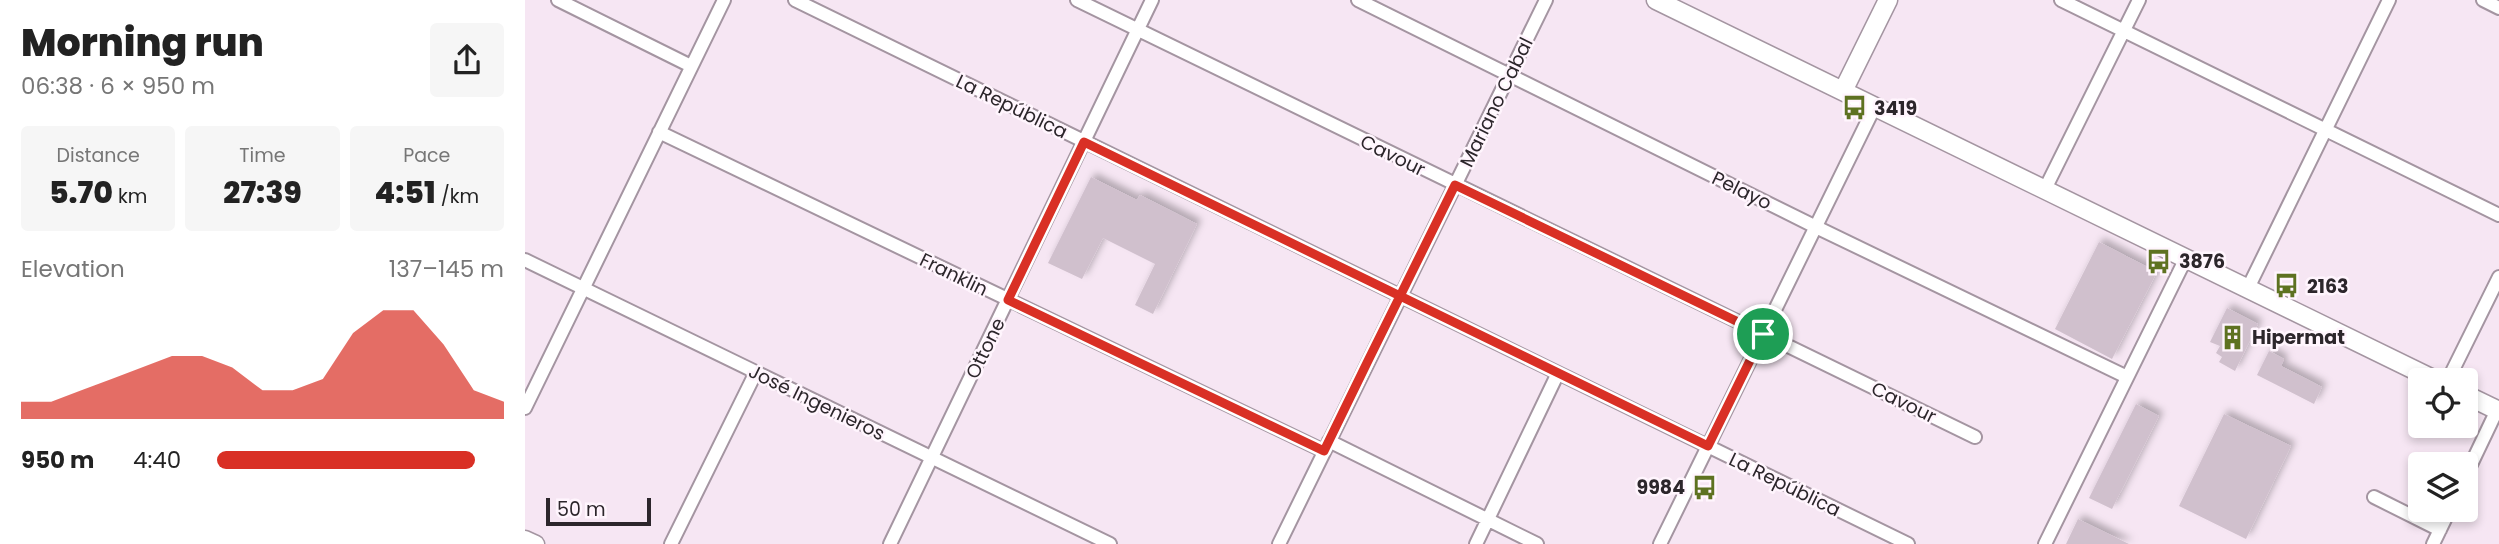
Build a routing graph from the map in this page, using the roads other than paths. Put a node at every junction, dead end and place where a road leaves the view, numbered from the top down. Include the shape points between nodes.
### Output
1 (558, 0) edge
2 (724, 0) edge
3 (795, 0) edge
4 (1077, 0) edge
5 (1152, 0) edge
6 (1358, 0) edge
7 (1546, 0) edge
8 (1657, 0) edge
9 (1888, 0) edge
10 (2061, 0) edge
11 (2140, 0) edge
12 (2389, 0) edge
13 (2483, 0) edge
14 (2499, 8) edge
15 (1138, 29) junction
16 (2124, 31) junction
17 (691, 66) junction
18 (1509, 75) junction
19 (1843, 91) junction
20 (1875, 106) junction
21 (2325, 130) junction
22 (659, 132) junction
23 (1084, 142) junction
24 (1455, 185) junction
25 (2045, 189) junction
26 (2499, 215) edge
27 (1816, 227) junction
28 (2186, 258) junction
29 (525, 260) edge
30 (2499, 277) edge
31 (583, 288) junction
32 (2248, 288) junction
33 (1400, 296) junction
34 (1008, 300) junction
35 (1763, 334) junction
36 (2411, 368) edge
37 (2454, 368) edge
38 (756, 372) junction
39 (1558, 373) junction
40 (2127, 377) junction
41 (2478, 400) edge
42 (525, 408) edge
43 (2498, 410) edge
44 (1975, 437) dead end
45 (1327, 446) junction
46 (1708, 446) junction
47 (2477, 452) edge
48 (932, 458) junction
49 (2374, 497) dead end
50 (1487, 520) junction
51 (2444, 522) edge
52 (2440, 530) junction
53 (1083, 538) edge
54 (525, 539) edge
55 (536, 544) edge
56 (671, 544) edge
57 (890, 544) edge
58 (1109, 544) edge
59 (1279, 544) edge
60 (1476, 544) edge
61 (1537, 544) edge
62 (1660, 544) edge
63 (1908, 544) edge
64 (2045, 544) edge
65 (2433, 544) edge

1 - 17 street
2 - 17 street
3 - 23 street, La República
4 - 15 street, Cavour
5 - 15 street, Ottone
6 - 18 street, Pelayo
7 - 18 street, Mariano Cabal
8 - 19 main road
9 - 19 main road
10 - 16 street
11 - 16 street
12 - 21 street
13 - 14 street
15 - 23 street, Ottone
15 - 24 street, Cavour
16 - 21 street
16 - 25 street
17 - 22 street
18 - 24 street, Mariano Cabal
18 - 27 street, Pelayo
19 - 20 main road
20 - 25 main road
20 - 27 street
21 - 26 street
21 - 32 street
22 - 31 street
22 - 34 street, Franklin
23 - 33 street, La República
23 - 34 street, Ottone
24 - 33 street, Mariano Cabal
24 - 35 street, Cavour
25 - 28 main road
27 - 35 street
27 - 40 street, Pelayo
28 - 32 main road
28 - 40 street
29 - 31 street, José Ingenieros
30 - 37 street
31 - 38 street, José Ingenieros
31 - 42 street
32 - 36 main road
33 - 39 street, La República
33 - 45 street, Mariano Cabal
34 - 45 street, Franklin
34 - 48 street, Ottone
35 - 44 street, Cavour
35 - 46 street
38 - 48 street, José Ingenieros
38 - 56 street
39 - 46 street, La República
39 - 50 street
40 - 64 street
41 - 43 main road
43 - 47 street
45 - 50 street, Franklin
45 - 59 street, Mariano Cabal
46 - 62 street
46 - 63 street, La República
48 - 53 street, José Ingenieros
48 - 57 street, Ottone
49 - 52 street
50 - 60 street
50 - 61 street, Franklin
51 - 52 street
52 - 65 street
53 - 58 street, José Ingenieros
54 - 55 street

